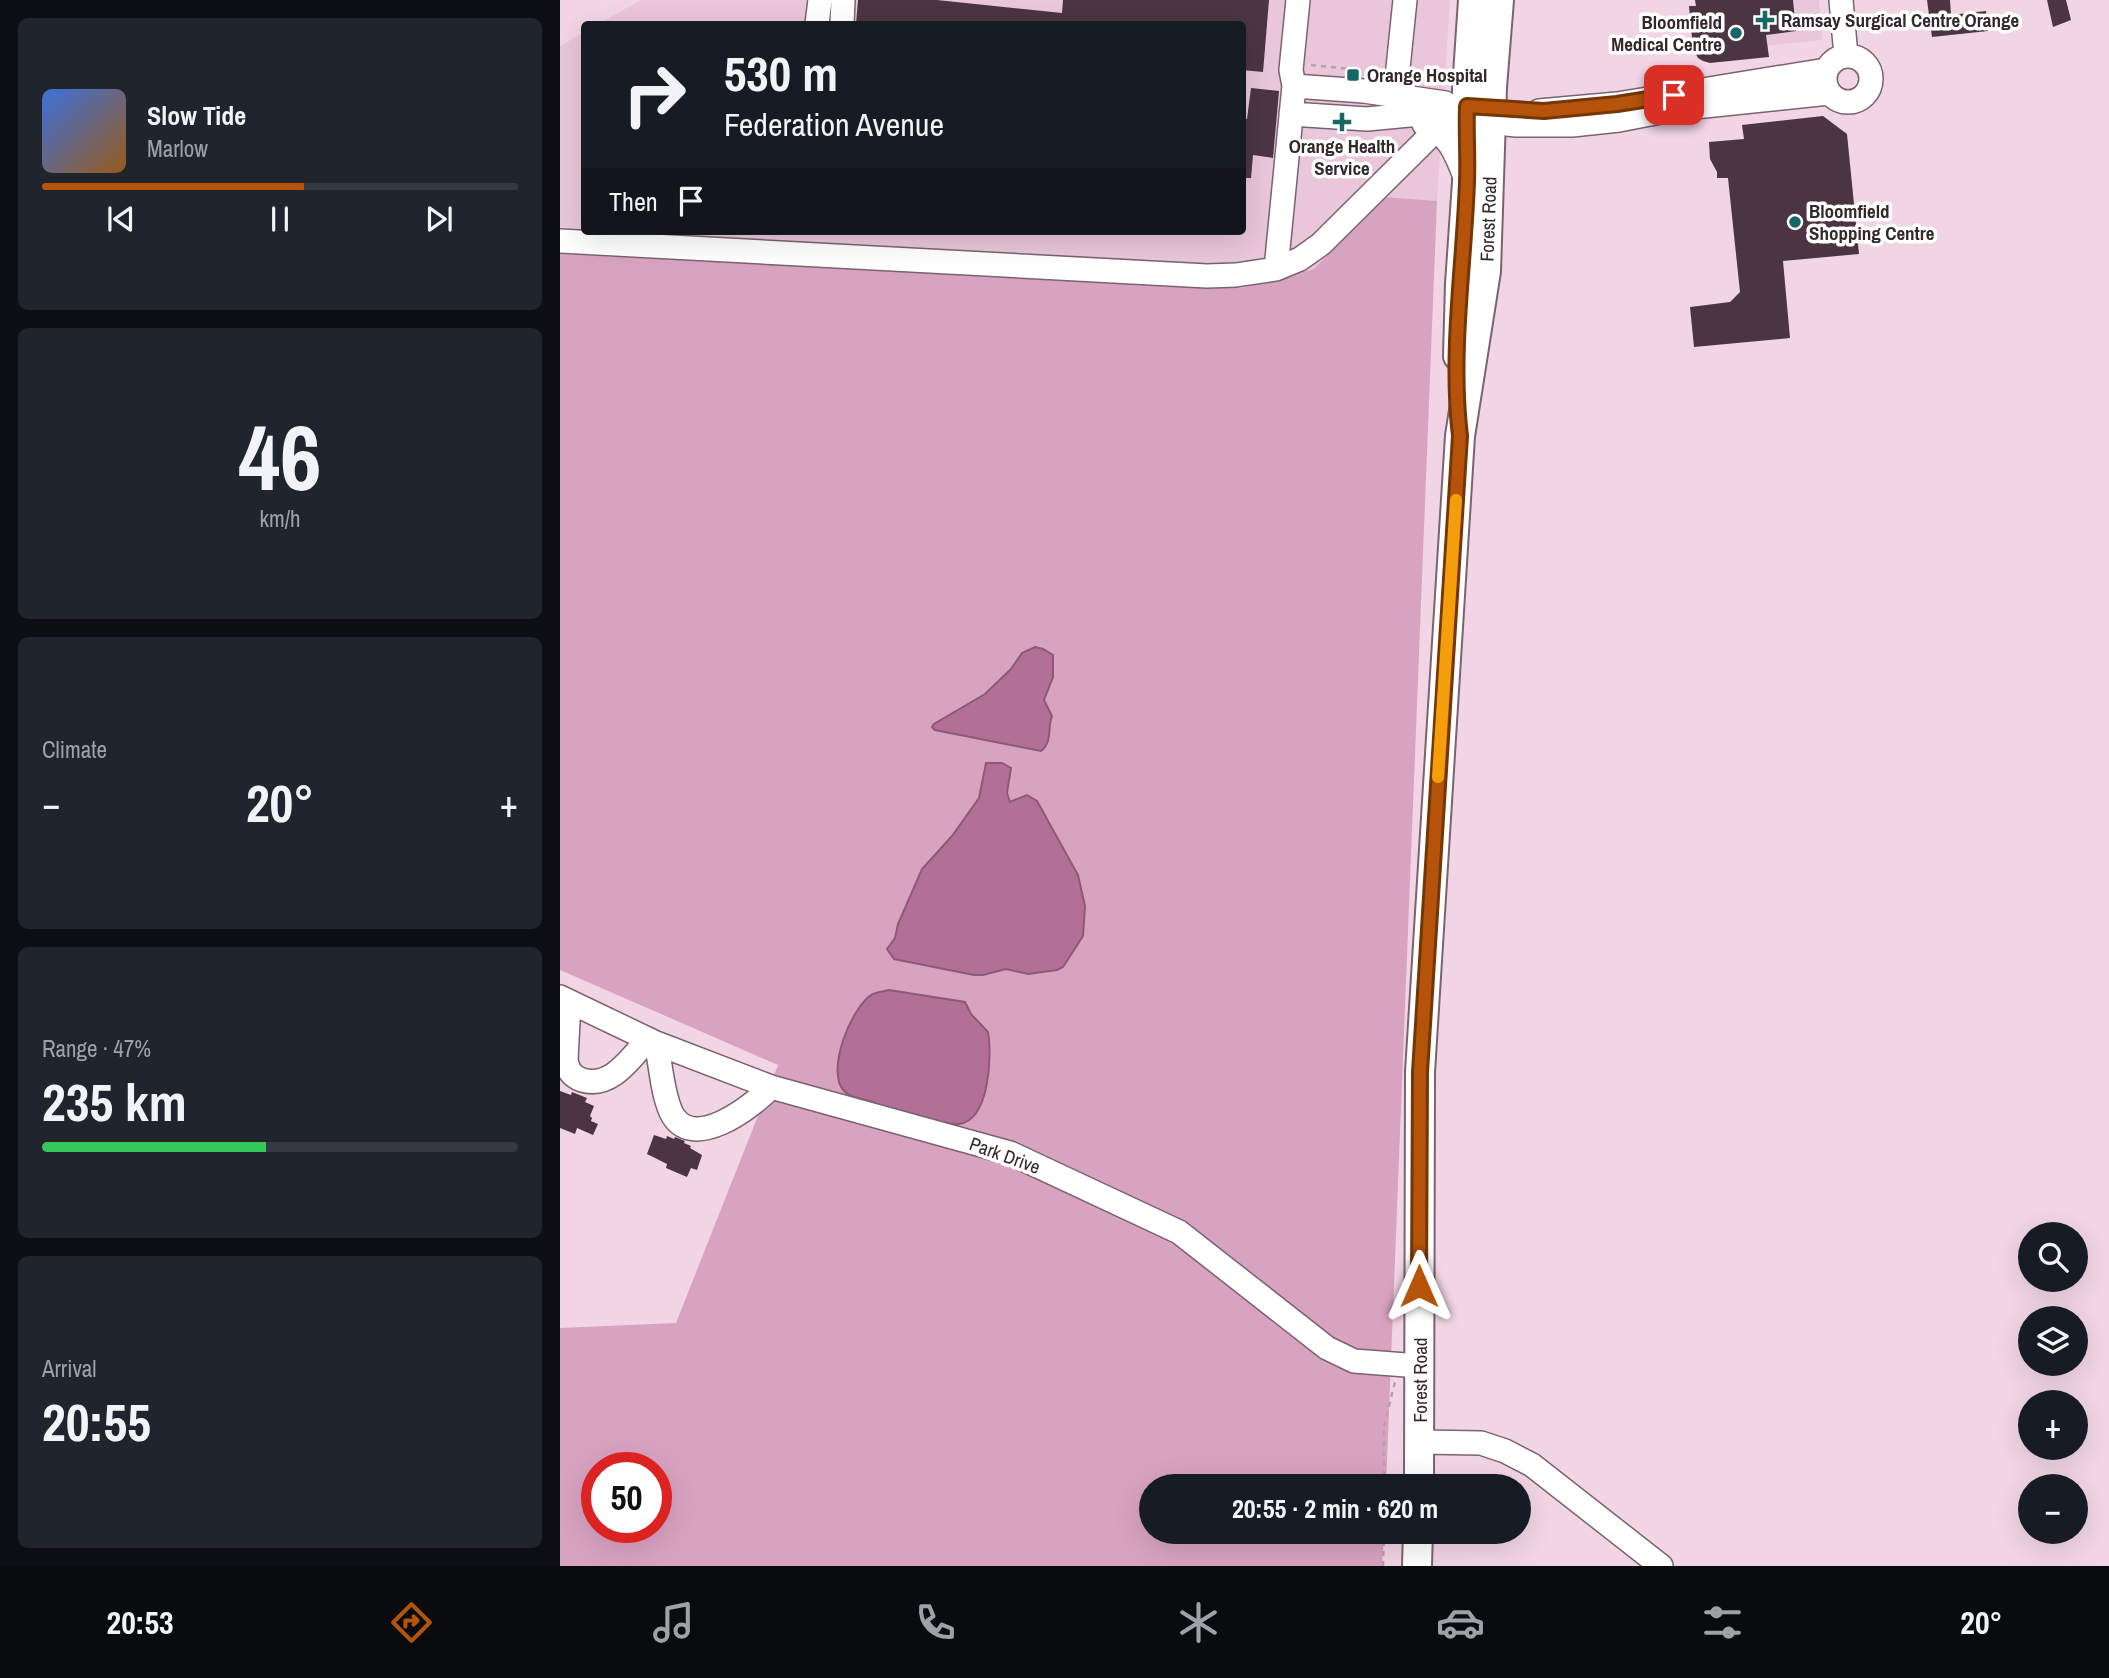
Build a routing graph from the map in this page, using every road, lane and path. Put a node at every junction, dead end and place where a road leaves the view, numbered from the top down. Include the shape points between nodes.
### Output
1 (820, 0) edge
2 (843, 0) edge
3 (1298, 0) edge
4 (1405, 0) edge
5 (1473, 0) edge
6 (1499, 0) edge
7 (1841, 0) edge
8 (817, 21) edge
9 (842, 21) edge
10 (1846, 56) junction
11 (1304, 64) dead end
12 (1360, 70) dead end
13 (1826, 70) junction
14 (1405, 75) dead end
15 (1456, 78) dead end
16 (1294, 86) junction
17 (1829, 93) junction
18 (1398, 107) junction
19 (1479, 113) junction
20 (1291, 114) junction
21 (1437, 129) junction
22 (1467, 182) junction
23 (756, 240) edge
24 (560, 241) edge
25 (1276, 270) junction
26 (1460, 436) junction
27 (565, 999) edge
28 (652, 1041) junction
29 (771, 1087) junction
30 (1408, 1365) junction
31 (1420, 1442) junction
32 (1384, 1474) edge
33 (1419, 1474) edge
34 (1384, 1544) edge
35 (1418, 1544) edge
36 (1383, 1566) edge
37 (1417, 1566) edge
38 (1661, 1566) edge

1 - 8 street
2 - 9 street
3 - 16 street via 1291,70
4 - 18 street
5 - 19 main road, Forest Road
6 - 19 main road, Forest Road
7 - 10 street
10 - 13 street
10 - 17 street via 1867,64 1871,87 1862,99 1849,103 1837,101
11 - 12 path
13 - 17 street
13 - 19 street via 1617,104
14 - 15 path
16 - 18 street via 1364,91
16 - 20 street
17 - 19 street via 1572,125 1516,125
18 - 19 street
18 - 20 street via 1367,119
18 - 21 street
19 - 22 main road, Forest Road
19 - 26 main road, Forest Road via 1486,271
20 - 25 street
21 - 22 street via 1455,151
21 - 25 street via 1321,244
22 - 26 main road, Forest Road via 1460,284
23 - 24 street
23 - 25 street via 1207,276
26 - 30 main road, Forest Road via 1420,1072
27 - 28 street, Park Drive
27 - 28 street via 566,1060 577,1078 605,1079
28 - 29 street, Park Drive
28 - 29 street via 672,1113 685,1126 709,1128 722,1123
29 - 30 street, Park Drive via 1010,1153 1179,1232 1327,1348 1354,1362
30 - 31 main road, Forest Road
30 - 32 path via 1395,1388 1384,1426
31 - 33 main road, Forest Road
31 - 38 street via 1481,1443 1532,1465
34 - 36 path
35 - 37 main road

